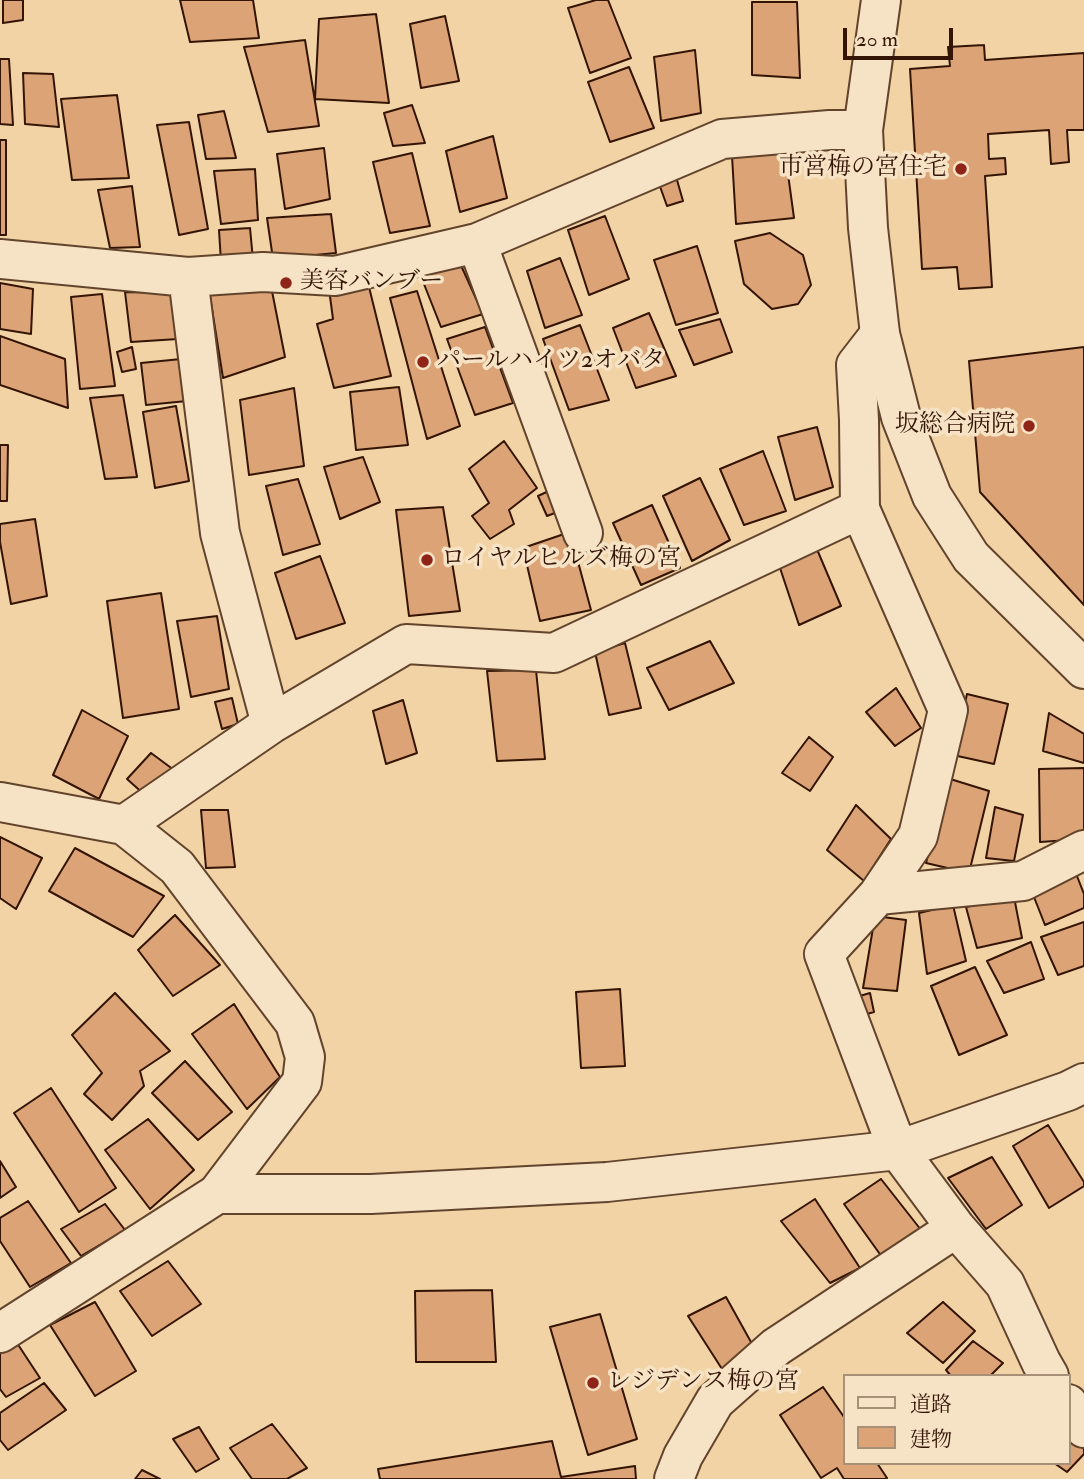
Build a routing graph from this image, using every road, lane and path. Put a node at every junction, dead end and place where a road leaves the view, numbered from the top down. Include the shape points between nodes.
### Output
1 (881, 0) edge
2 (863, 130) junction
3 (477, 243) junction
4 (0, 259) edge
5 (188, 276) junction
6 (880, 334) junction
7 (860, 509) junction
8 (583, 533) dead end
9 (1084, 670) edge
10 (271, 724) junction
11 (0, 802) edge
12 (124, 825) junction
13 (1084, 850) edge
14 (878, 895) junction
15 (1084, 1083) edge
16 (898, 1150) junction
17 (217, 1194) junction
18 (956, 1228) junction
19 (0, 1333) edge
20 (1048, 1374) edge
21 (1070, 1407) edge
22 (1084, 1428) edge
23 (674, 1479) edge

1 - 2 street
2 - 3 street via 722,139
2 - 6 street
3 - 5 street via 335,276 263,272
3 - 8 street
4 - 5 street
5 - 10 street via 220,533
6 - 7 street via 856,365
6 - 9 street via 901,417 932,496 971,557
7 - 10 street via 554,653 406,645
7 - 14 street via 948,710 918,836
10 - 12 street
11 - 12 street
12 - 17 street via 177,867 295,1023 305,1057 302,1082
13 - 14 street via 1023,881
14 - 16 street via 824,954
15 - 16 street
16 - 17 street via 607,1181 371,1194
16 - 18 street
17 - 19 street
18 - 20 street via 1005,1284
18 - 23 street via 776,1347 715,1401
21 - 22 street

